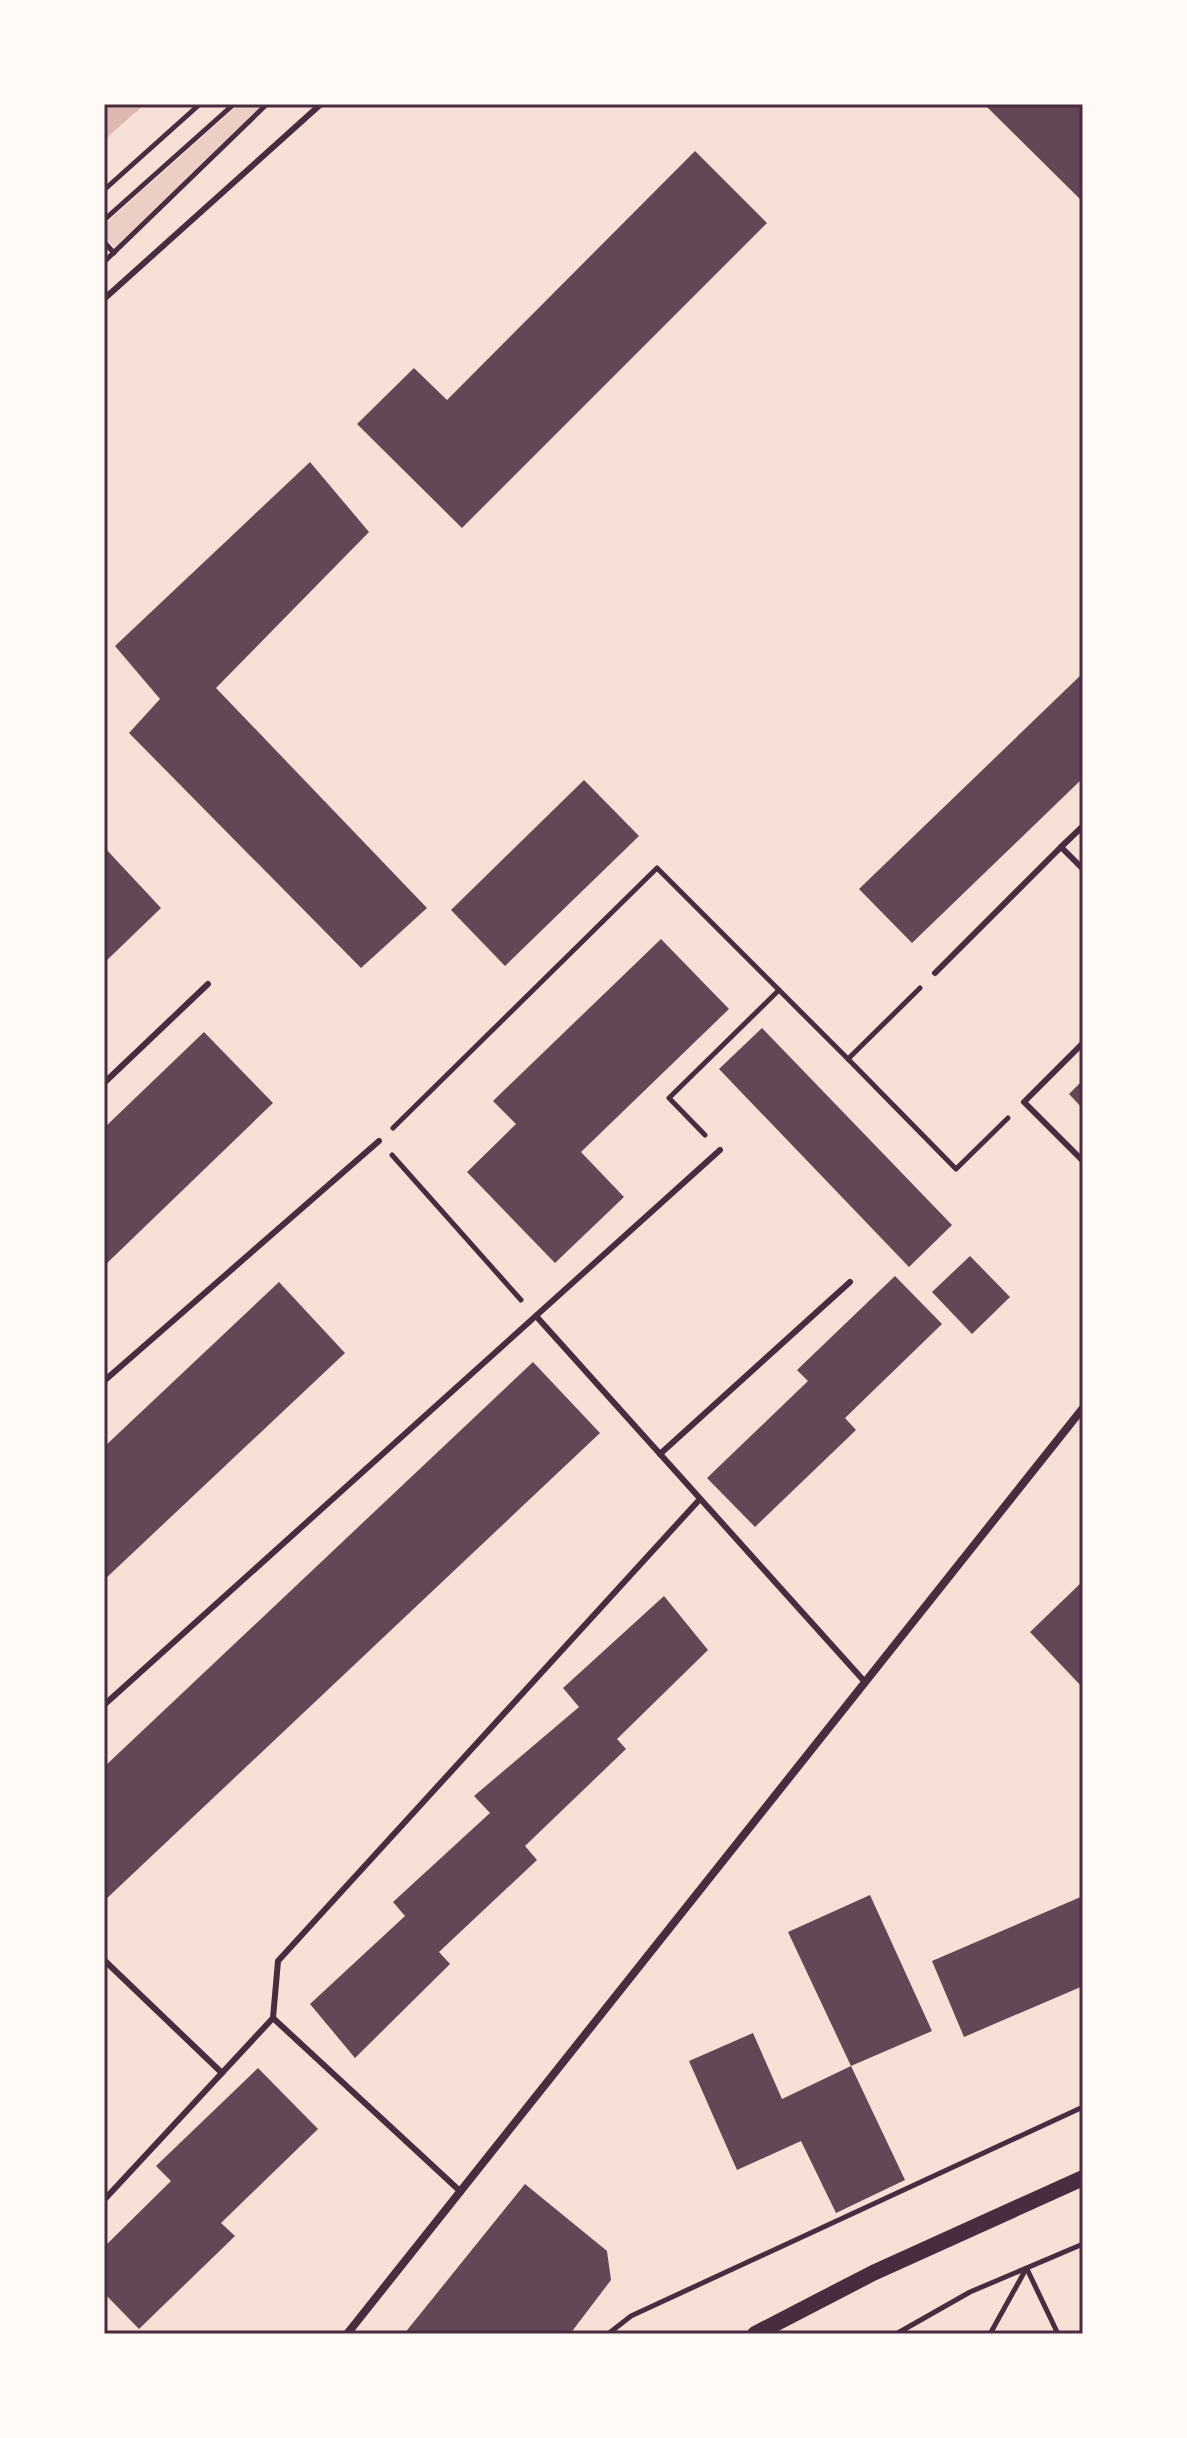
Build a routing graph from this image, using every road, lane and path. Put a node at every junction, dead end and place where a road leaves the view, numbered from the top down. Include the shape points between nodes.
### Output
1 (200, 104) edge
2 (234, 104) edge
3 (267, 104) edge
4 (321, 104) edge
5 (104, 190) edge
6 (104, 220) edge
7 (104, 262) edge
8 (104, 299) edge
9 (1083, 826) edge
10 (1061, 847) junction
11 (1083, 869) edge
12 (935, 973) joint
13 (208, 984) dead end
14 (779, 990) junction
15 (1083, 1043) edge
16 (848, 1059) junction
17 (104, 1083) edge
18 (1024, 1102) junction
19 (379, 1141) junction
20 (720, 1150) joint
21 (1083, 1161) edge
22 (850, 1282) dead end
23 (536, 1316) junction
24 (104, 1381) edge
25 (1083, 1408) edge
26 (660, 1454) junction
27 (700, 1499) junction
28 (865, 1682) junction
29 (104, 1705) edge
30 (104, 1960) edge
31 (273, 2018) junction
32 (222, 2073) junction
33 (1083, 2107) edge
34 (1083, 2178) edge
35 (461, 2192) junction
36 (104, 2200) edge
37 (1083, 2244) edge
38 (1027, 2268) junction
39 (347, 2334) edge
40 (608, 2334) edge
41 (755, 2334) edge
42 (896, 2334) edge
43 (990, 2334) edge
44 (1058, 2334) edge

1 - 5 path
2 - 6 path
3 - 7 path
4 - 8 lane
9 - 10 lane
10 - 11 lane
10 - 12 lane
12 - 16 path
13 - 17 lane
14 - 16 path
14 - 19 path via 657,868
14 - 20 path via 669,1098
15 - 18 lane
16 - 18 path via 956,1169
18 - 21 lane
19 - 23 path
19 - 24 lane
20 - 23 lane
22 - 26 lane
23 - 26 lane
23 - 29 lane
25 - 28 street
26 - 27 lane
27 - 28 lane
27 - 31 lane via 278,1961
28 - 35 street
30 - 32 lane
31 - 32 lane
31 - 35 lane
32 - 36 lane
33 - 40 path via 631,2316
34 - 41 main road via 873,2273
35 - 39 street
37 - 38 path
38 - 42 path via 970,2292
38 - 43 path
38 - 44 path

